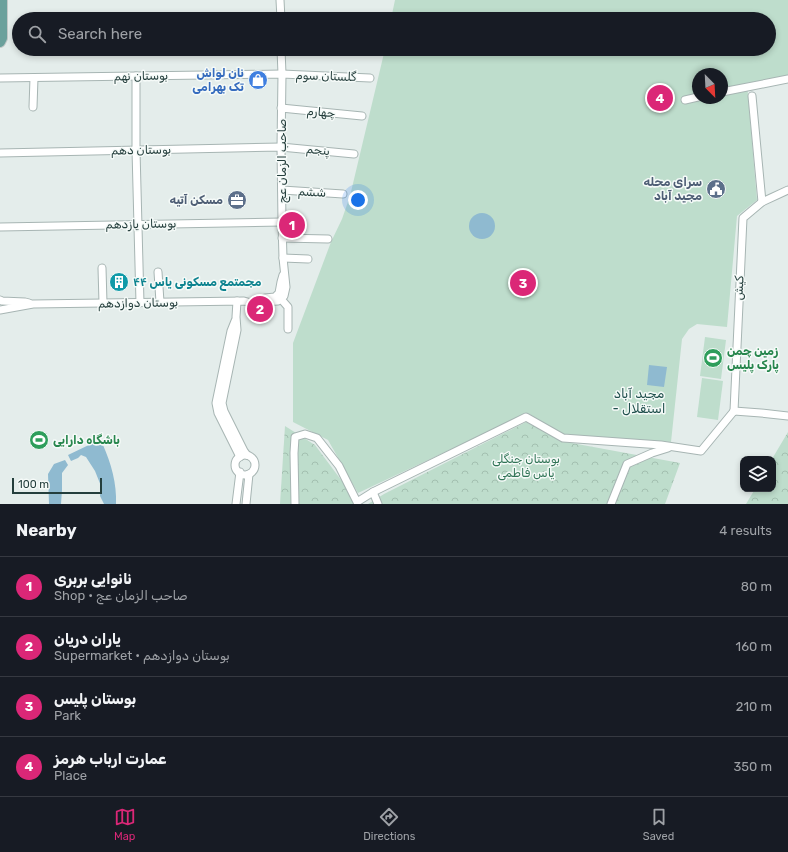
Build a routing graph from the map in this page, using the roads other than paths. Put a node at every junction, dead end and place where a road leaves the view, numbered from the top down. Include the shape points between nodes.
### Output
1 (2, 0) edge
2 (280, 0) edge
3 (281, 12) edge
4 (0, 42) edge
5 (281, 56) edge
6 (282, 74) junction
7 (136, 76) junction
8 (0, 78) edge
9 (34, 78) junction
10 (370, 78) dead end
11 (788, 79) edge
12 (728, 91) edge
13 (752, 96) dead end
14 (692, 98) edge
15 (685, 100) dead end
16 (34, 107) dead end
17 (281, 108) junction
18 (362, 116) dead end
19 (281, 147) junction
20 (136, 150) junction
21 (0, 152) edge
22 (354, 154) dead end
23 (282, 190) junction
24 (788, 190) edge
25 (343, 194) dead end
26 (762, 202) junction
27 (282, 222) junction
28 (138, 224) junction
29 (0, 226) edge
30 (282, 238) junction
31 (328, 239) dead end
32 (283, 258) junction
33 (308, 259) dead end
34 (102, 268) dead end
35 (158, 272) dead end
36 (284, 273) junction
37 (281, 299) junction
38 (0, 300) edge
39 (240, 301) junction
40 (160, 302) junction
41 (103, 303) junction
42 (140, 303) junction
43 (33, 304) junction
44 (0, 310) edge
45 (288, 329) dead end
46 (734, 411) junction
47 (788, 416) edge
48 (670, 447) junction
49 (243, 456) junction
50 (240, 472) junction
51 (249, 474) junction
52 (373, 492) junction
53 (236, 504) edge
54 (246, 504) edge
55 (295, 504) edge
56 (378, 504) edge
57 (611, 504) edge

1 - 4 main road
2 - 3 street
5 - 6 street, صاحب الزمان عج
6 - 7 street, بوستان نهم
6 - 10 street, گلستان سوم
6 - 17 street, صاحب الزمان عج
7 - 9 street, بوستان نهم
7 - 20 street
8 - 9 street, بوستان نهم
9 - 16 street
11 - 12 street
13 - 26 street
14 - 15 street
17 - 18 street, چهارم
17 - 19 street, صاحب الزمان عج
19 - 20 street, بوستان دهم
19 - 22 street, پنجم
19 - 23 street, صاحب الزمان عج
20 - 21 street, بوستان دهم
20 - 28 street
23 - 25 street, ششم
23 - 27 street, صاحب الزمان عج
24 - 26 street, کیش
26 - 46 street, کیش via 743,218
27 - 28 street, بوستان یازدهم
27 - 30 street, صاحب الزمان عج
28 - 29 street, بوستان یازدهم
28 - 42 street
30 - 31 street
30 - 32 street, صاحب الزمان عج
32 - 33 street
32 - 36 street, صاحب الزمان عج
34 - 41 street
35 - 40 street
36 - 37 street via 286,287
36 - 39 street, بوستان دوازدهم via 279,293 275,297
37 - 39 street, بوستان دوازدهم via 251,303
37 - 45 street via 288,307
38 - 43 street, بوستان دوازدهم
39 - 40 street, بوستان دوازدهم
39 - 49 street via 236,317 237,330 222,403
40 - 42 street, بوستان دوازدهم
41 - 42 street, بوستان دوازدهم
41 - 43 street, بوستان دوازدهم
43 - 44 street, بوستان دوازدهم
46 - 47 street
46 - 48 street via 701,451
48 - 52 street via 563,438 526,417
48 - 57 street via 627,464
49 - 50 street via 237,461 236,466
49 - 51 street via 253,459 255,464
50 - 51 street
50 - 53 street
51 - 54 street
52 - 55 street via 357,502 339,466 317,438 305,434 295,437
52 - 56 street

